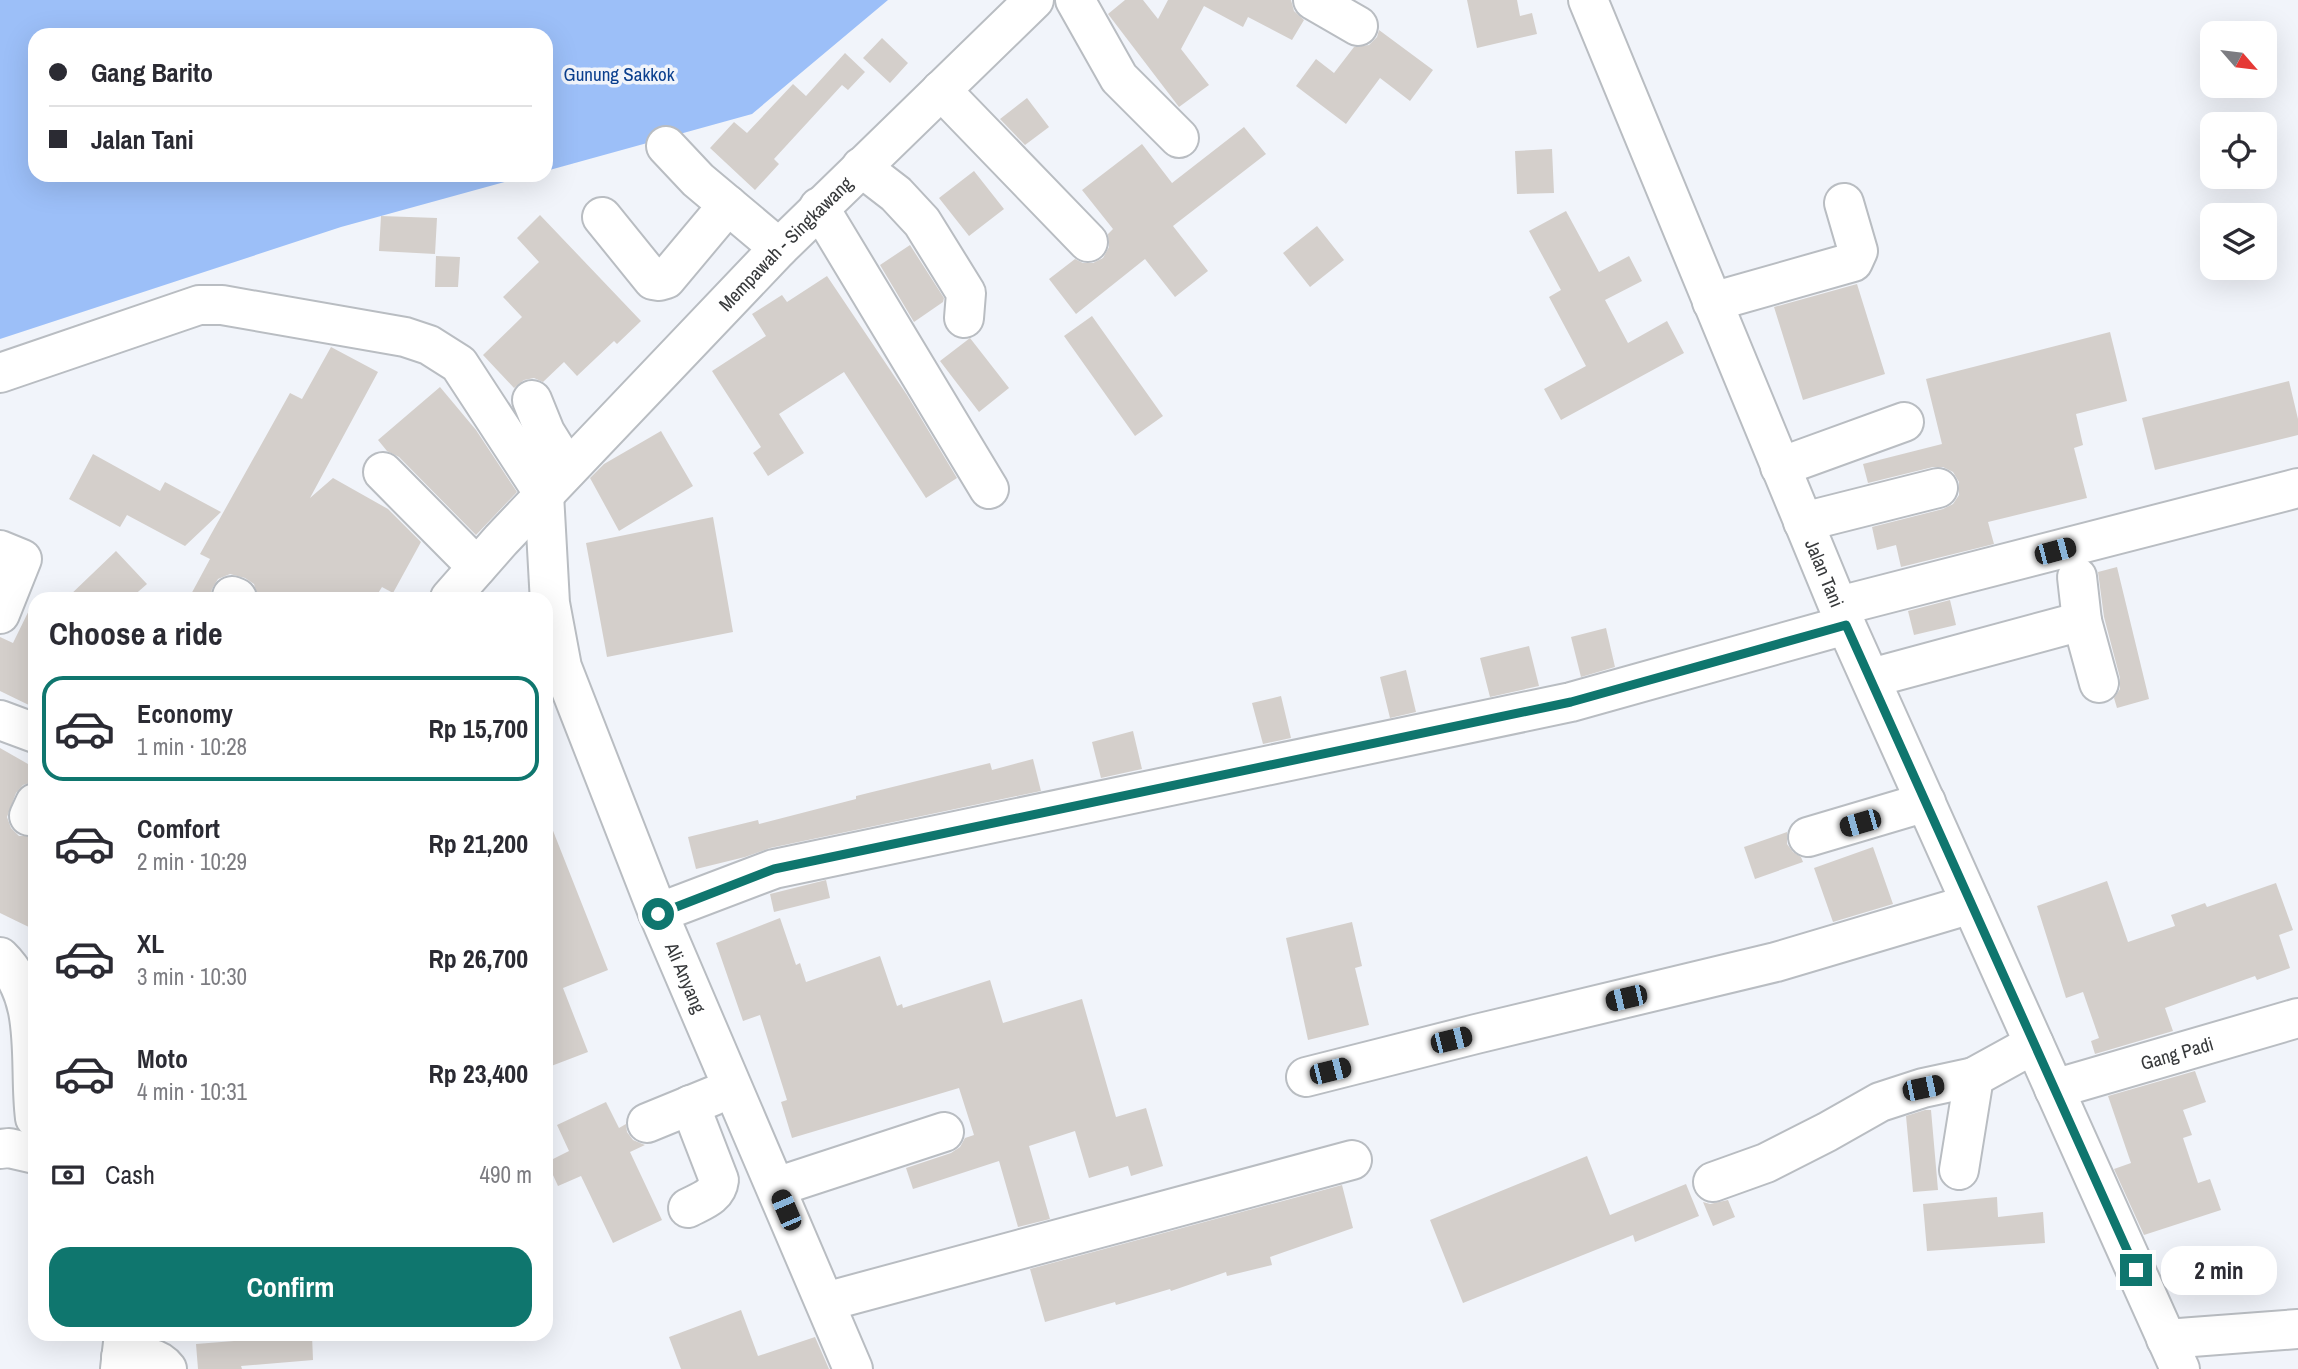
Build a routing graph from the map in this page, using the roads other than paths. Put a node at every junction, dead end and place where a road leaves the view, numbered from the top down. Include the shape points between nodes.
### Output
1 (1034, 0) edge
2 (1075, 0) edge
3 (1313, 0) edge
4 (1588, 0) edge
5 (1358, 26) dead end
6 (941, 90) junction
7 (1179, 138) dead end
8 (666, 146) dead end
9 (861, 167) junction
10 (1844, 203) dead end
11 (728, 205) junction
12 (819, 207) junction
13 (602, 216) dead end
14 (1088, 242) dead end
15 (779, 248) junction
16 (1712, 302) junction
17 (964, 318) dead end
18 (0, 373) edge
19 (532, 400) dead end
20 (1904, 422) dead end
21 (1780, 467) junction
22 (383, 472) dead end
23 (556, 482) junction
24 (1938, 488) dead end
25 (2298, 488) edge
26 (989, 489) dead end
27 (1802, 522) junction
28 (0, 550) edge
29 (477, 567) junction
30 (2077, 577) dead end
31 (455, 592) edge
32 (551, 592) edge
33 (0, 614) edge
34 (1843, 616) junction
35 (2082, 621) junction
36 (553, 636) edge
37 (1871, 678) junction
38 (557, 680) edge
39 (2099, 683) dead end
40 (0, 720) edge
41 (28, 730) edge
42 (1926, 802) junction
43 (1808, 838) dead end
44 (1972, 905) junction
45 (658, 914) junction
46 (0, 957) edge
47 (28, 1009) edge
48 (2298, 1018) edge
49 (2034, 1044) junction
50 (28, 1051) edge
51 (1306, 1077) dead end
52 (1974, 1077) junction
53 (734, 1087) junction
54 (2054, 1088) junction
55 (22, 1096) edge
56 (690, 1105) junction
57 (647, 1123) dead end
58 (944, 1132) dead end
59 (0, 1149) edge
60 (28, 1152) edge
61 (1352, 1160) dead end
62 (1959, 1170) dead end
63 (1713, 1182) dead end
64 (776, 1186) junction
65 (688, 1208) dead end
66 (825, 1302) junction
67 (2298, 1329) edge
68 (122, 1353) edge
69 (2173, 1354) edge
70 (167, 1369) edge
71 (853, 1369) edge

1 - 6 main road, Mempawah - Singkawang
2 - 7 main road via 1119,78
3 - 5 main road
4 - 16 main road, Jalan Tani
6 - 9 main road, Mempawah - Singkawang
6 - 14 main road
8 - 11 main road
9 - 12 main road, Mempawah - Singkawang
9 - 17 main road via 922,222 966,293
10 - 16 main road via 1858,251 1853,262
11 - 13 main road via 666,279 659,281 653,280
11 - 15 main road
12 - 15 main road, Mempawah - Singkawang
12 - 26 main road
15 - 23 main road, Mempawah - Singkawang
16 - 21 main road, Jalan Tani
18 - 23 main road via 199,305 222,305 405,337 429,345 458,364
19 - 23 main road
20 - 21 main road
21 - 27 main road, Jalan Tani
22 - 29 main road
23 - 29 main road, Mempawah - Singkawang
23 - 32 main road, Ali Anyang
24 - 27 main road
25 - 34 main road
27 - 34 main road, Jalan Tani
28 - 33 main road via 22,559
29 - 31 main road, Mempawah - Singkawang
30 - 35 main road
34 - 37 main road, Jalan Tani
34 - 45 main road via 1571,702 774,869
35 - 37 main road
35 - 39 main road
36 - 38 main road, Ali Anyang
37 - 42 main road, Jalan Tani
38 - 45 main road, Ali Anyang
40 - 41 main road
42 - 43 main road
42 - 44 main road, Jalan Tani
44 - 49 main road, Jalan Tani
44 - 51 main road via 1776,962
45 - 53 main road, Ali Anyang
46 - 47 main road via 13,969
48 - 54 main road, Gang Padi
49 - 52 main road
49 - 54 main road, Jalan Tani
50 - 55 main road
52 - 62 main road
52 - 63 main road via 1880,1102 1766,1163
53 - 56 main road
53 - 64 main road, Ali Anyang
54 - 69 main road, Jalan Tani
56 - 57 main road
56 - 65 main road via 719,1180 711,1196
58 - 64 main road
59 - 60 main road
61 - 66 main road
64 - 66 main road, Ali Anyang
66 - 71 main road, Ali Anyang
67 - 69 main road
68 - 70 main road via 152,1357

